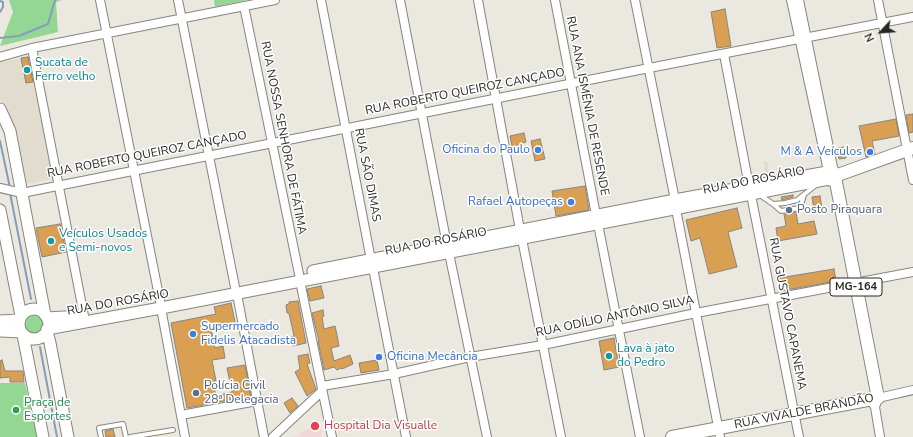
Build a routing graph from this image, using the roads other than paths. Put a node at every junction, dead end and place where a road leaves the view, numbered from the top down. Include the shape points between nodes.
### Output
1 (100, 0) edge
2 (178, 0) edge
3 (275, 0) edge
4 (320, 0) edge
5 (400, 0) edge
6 (478, 0) edge
7 (555, 0) edge
8 (635, 0) edge
9 (791, 0) edge
10 (799, 0) edge
11 (878, 0) edge
12 (249, 3) edge
13 (913, 17) edge
14 (181, 18) junction
15 (882, 23) junction
16 (107, 34) junction
17 (803, 38) junction
18 (32, 48) junction
19 (724, 54) junction
20 (0, 57) edge
21 (649, 68) junction
22 (571, 84) junction
23 (496, 98) junction
24 (0, 109) edge
25 (422, 113) junction
26 (346, 128) junction
27 (272, 143) junction
28 (910, 149) edge
29 (208, 156) junction
30 (134, 170) junction
31 (832, 175) junction
32 (913, 180) edge
33 (58, 185) junction
34 (3, 189) edge
35 (752, 191) junction
36 (18, 192) junction
37 (805, 194) junction
38 (773, 204) junction
39 (675, 205) junction
40 (0, 210) edge
41 (597, 220) junction
42 (521, 235) junction
43 (448, 249) junction
44 (372, 264) junction
45 (913, 272) edge
46 (300, 278) junction
47 (852, 284) junction
48 (236, 290) junction
49 (771, 298) junction
50 (161, 305) junction
51 (696, 313) junction
52 (84, 316) junction
53 (20, 318) junction
54 (0, 321) edge
55 (47, 323) junction
56 (619, 329) junction
57 (0, 331) edge
58 (22, 339) junction
59 (542, 345) junction
60 (470, 357) junction
61 (394, 374) junction
62 (322, 389) junction
63 (913, 390) edge
64 (257, 401) junction
65 (874, 402) junction
66 (794, 414) junction
67 (181, 415) junction
68 (173, 430) dead end
69 (720, 433) edge
70 (43, 437) edge
71 (68, 437) edge
72 (101, 437) edge
73 (126, 437) edge
74 (130, 437) edge
75 (185, 437) edge
76 (264, 437) edge
77 (273, 437) edge
78 (332, 437) edge
79 (406, 437) edge
80 (487, 437) edge
81 (561, 437) edge
82 (640, 437) edge
83 (672, 437) edge
84 (799, 437) edge
85 (880, 437) edge

1 - 16 street
2 - 14 street
3 - 12 street
4 - 26 street, RUA SÃO DIMAS
5 - 25 street
6 - 23 street
7 - 22 street, RUA ANA ISMÊNIA DE RESENDE
8 - 21 street
9 - 17 street
10 - 17 street
11 - 15 street
12 - 14 street
12 - 27 street, RUA NOSSA SENHORA DE FÁTIMA
13 - 15 street, RUA ROBERTO QUEIROZ CANÇADO
14 - 16 street
14 - 29 street
15 - 17 street, RUA ROBERTO QUEIROZ CANÇADO
15 - 28 street
16 - 18 street
16 - 30 street
17 - 19 street, RUA ROBERTO QUEIROZ CANÇADO
17 - 31 street
18 - 20 street
18 - 33 street
19 - 21 street, RUA ROBERTO QUEIROZ CANÇADO
19 - 35 street, RUA GUSTAVO CAPANEMA
21 - 22 street, RUA ROBERTO QUEIROZ CANÇADO
21 - 39 street
22 - 23 street, RUA ROBERTO QUEIROZ CANÇADO
22 - 41 street, RUA ANA ISMÊNIA DE RESENDE
23 - 25 street, RUA ROBERTO QUEIROZ CANÇADO
23 - 42 street
24 - 36 main road via 10,131
25 - 26 street, RUA ROBERTO QUEIROZ CANÇADO
25 - 43 street
26 - 27 street, RUA ROBERTO QUEIROZ CANÇADO
26 - 44 street, RUA SÃO DIMAS
27 - 29 street, RUA ROBERTO QUEIROZ CANÇADO
27 - 46 street, RUA NOSSA SENHORA DE FÁTIMA
28 - 31 main road
28 - 32 street
29 - 30 street, RUA ROBERTO QUEIROZ CANÇADO
29 - 48 street
30 - 33 street, RUA ROBERTO QUEIROZ CANÇADO
30 - 50 street
31 - 35 main road, RUA DO ROSÁRIO
31 - 37 lane
31 - 47 main road, MG-164
33 - 36 street, RUA ROBERTO QUEIROZ CANÇADO
33 - 52 street
34 - 36 street
35 - 38 lane
35 - 39 main road, RUA DO ROSÁRIO
35 - 49 street, RUA GUSTAVO CAPANEMA
36 - 55 main road
37 - 38 lane via 797,200
37 - 38 lane via 800,208 781,211
39 - 41 main road, RUA DO ROSÁRIO
39 - 51 street
40 - 53 main road
41 - 42 main road, RUA DO ROSÁRIO
41 - 56 street, RUA ANA ISMÊNIA DE RESENDE
42 - 43 main road, RUA DO ROSÁRIO
42 - 59 street
43 - 44 main road, RUA DO ROSÁRIO
43 - 60 street
44 - 46 main road, RUA DO ROSÁRIO
44 - 61 street, RUA SÃO DIMAS
45 - 47 street, RUA ODÍLIO ANTÔNIO SILVA
46 - 48 main road, RUA DO ROSÁRIO
46 - 62 street, RUA NOSSA SENHORA DE FÁTIMA
47 - 49 street, RUA ODÍLIO ANTÔNIO SILVA
47 - 65 main road, MG-164
48 - 50 main road, RUA DO ROSÁRIO
48 - 64 street
49 - 51 street, RUA ODÍLIO ANTÔNIO SILVA
49 - 66 street, RUA GUSTAVO CAPANEMA
50 - 52 main road, RUA DO ROSÁRIO
50 - 55 main road, RUA DO ROSÁRIO
50 - 67 street
51 - 56 street, RUA ODÍLIO ANTÔNIO SILVA
51 - 69 street
52 - 55 main road, RUA DO ROSÁRIO
53 - 54 main road
53 - 55 main road via 28,310 33,309 42,312
53 - 58 main road
55 - 58 main road via 40,337
55 - 71 main road
56 - 59 street, RUA ODÍLIO ANTÔNIO SILVA
56 - 82 street, RUA ANA ISMÊNIA DE RESENDE
57 - 58 main road
58 - 70 main road
59 - 60 street, RUA ODÍLIO ANTÔNIO SILVA
59 - 81 street
60 - 61 street, RUA ODÍLIO ANTÔNIO SILVA
60 - 80 street
61 - 62 street, RUA ODÍLIO ANTÔNIO SILVA
61 - 79 street, RUA SÃO DIMAS
62 - 77 street
62 - 78 street, RUA NOSSA SENHORA DE FÁTIMA
63 - 65 street, RUA VIVALDE BRANDÃO
64 - 67 street
64 - 76 street
65 - 66 main road, RUA VIVALDE BRANDÃO
65 - 85 street
66 - 69 main road, RUA VIVALDE BRANDÃO
66 - 84 street, RUA GUSTAVO CAPANEMA
67 - 75 street
68 - 74 lane
69 - 83 main road, RUA VIVALDE BRANDÃO
72 - 73 lane via 99,428 123,424

